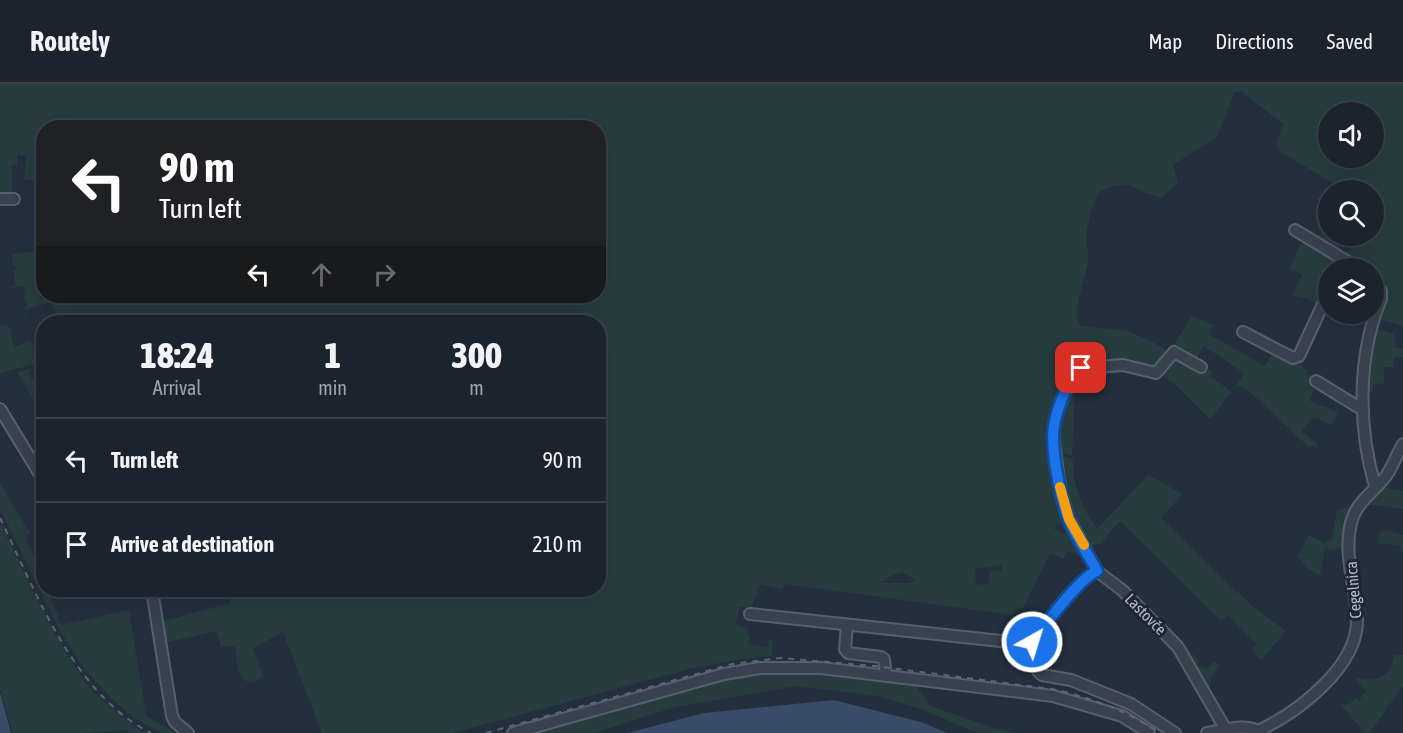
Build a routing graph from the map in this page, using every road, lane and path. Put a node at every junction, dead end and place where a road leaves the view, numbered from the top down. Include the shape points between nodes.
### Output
1 (0, 199) edge
2 (14, 199) dead end
3 (1295, 230) dead end
4 (1341, 258) edge
5 (1318, 315) edge
6 (1371, 324) edge
7 (1243, 332) dead end
8 (1200, 366) dead end
9 (1316, 381) dead end
10 (0, 409) edge
11 (1363, 410) junction
12 (1403, 444) edge
13 (36, 468) edge
14 (1375, 486) junction
15 (1097, 571) junction
16 (153, 597) edge
17 (750, 614) dead end
18 (847, 625) junction
19 (1032, 642) junction
20 (886, 676) junction
21 (1226, 730) junction
22 (1261, 732) edge
23 (188, 733) edge
24 (513, 733) edge
25 (1149, 733) edge
26 (1175, 733) edge
27 (1207, 733) edge

1 - 2 street
3 - 4 street
5 - 7 street via 1299,356 1293,358
6 - 11 street via 1365,352
8 - 15 street via 1174,352 1156,373 1123,365 1081,368 1072,376 1056,418 1055,452 1069,519
9 - 11 street
10 - 13 street
11 - 14 street via 1366,457
12 - 14 street, Cegelnica via 1384,478
14 - 22 street, Cegelnica via 1358,507 1349,536 1357,620 1346,659 1312,695
15 - 19 street via 1065,601
15 - 21 street, Lastovče via 1122,590 1178,647
16 - 23 street via 172,716
17 - 18 street
18 - 19 street
18 - 20 street via 848,653 881,657
19 - 26 street via 1042,675 1071,680 1131,704
20 - 24 street via 821,668 760,668 724,674
20 - 25 street via 1053,696 1122,716
21 - 22 street
21 - 27 street

